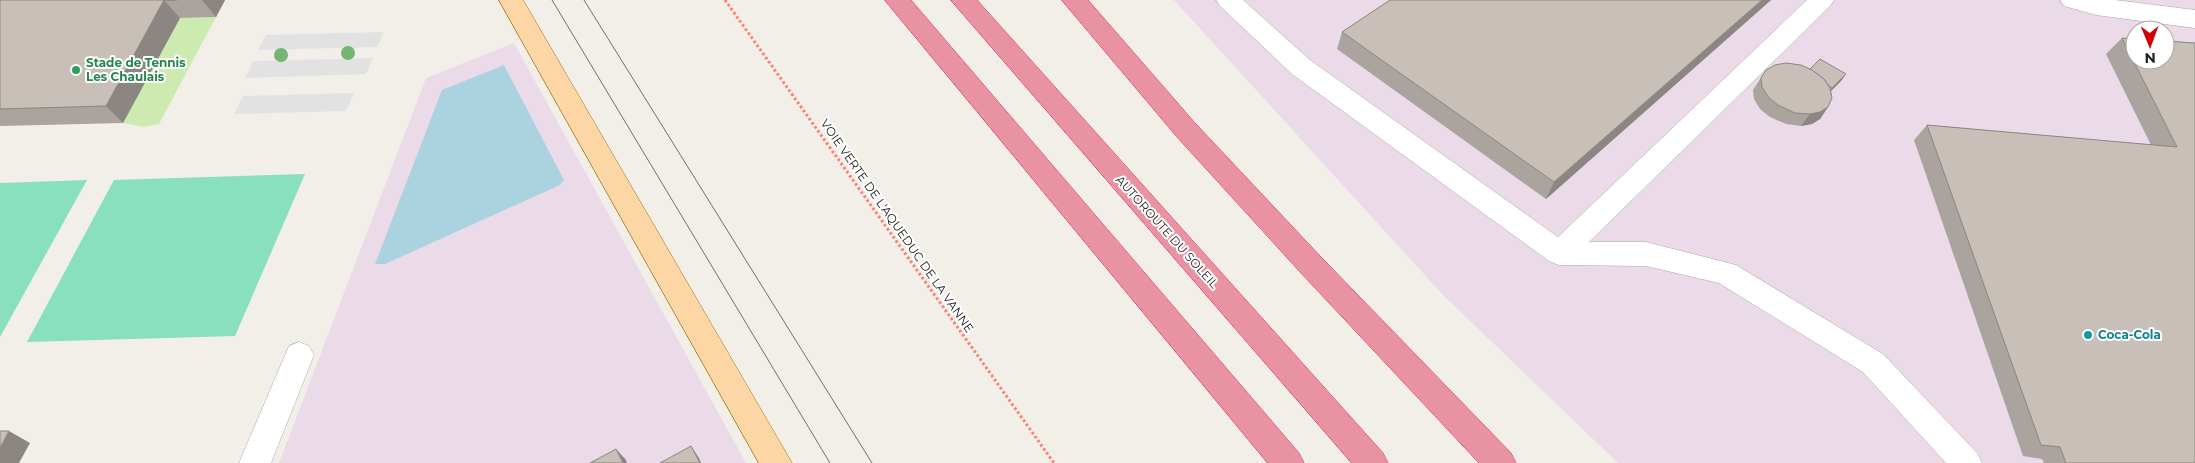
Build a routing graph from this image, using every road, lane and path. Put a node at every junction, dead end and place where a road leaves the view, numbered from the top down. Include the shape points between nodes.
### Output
1 (511, 0) edge
2 (725, 0) edge
3 (897, 0) edge
4 (963, 0) edge
5 (1074, 0) edge
6 (1228, 0) edge
7 (1822, 0) edge
8 (2072, 0) edge
9 (2195, 19) edge
10 (1559, 253) junction
11 (299, 354) dead end
12 (255, 463) edge
13 (776, 463) edge
14 (1054, 463) edge
15 (1288, 463) edge
16 (1372, 463) edge
17 (1500, 463) edge
18 (1966, 463) edge

1 - 13 main road
2 - 14 path, VOIE VERTE DE L'AQUEDUC DE LA VANNE
3 - 15 highway
4 - 16 highway, AUTOROUTE DU SOLEIL
5 - 17 highway via 1186,130
6 - 10 street via 1301,66
7 - 10 street
8 - 9 street
10 - 18 street via 1646,254 1726,273 1873,363
11 - 12 street

